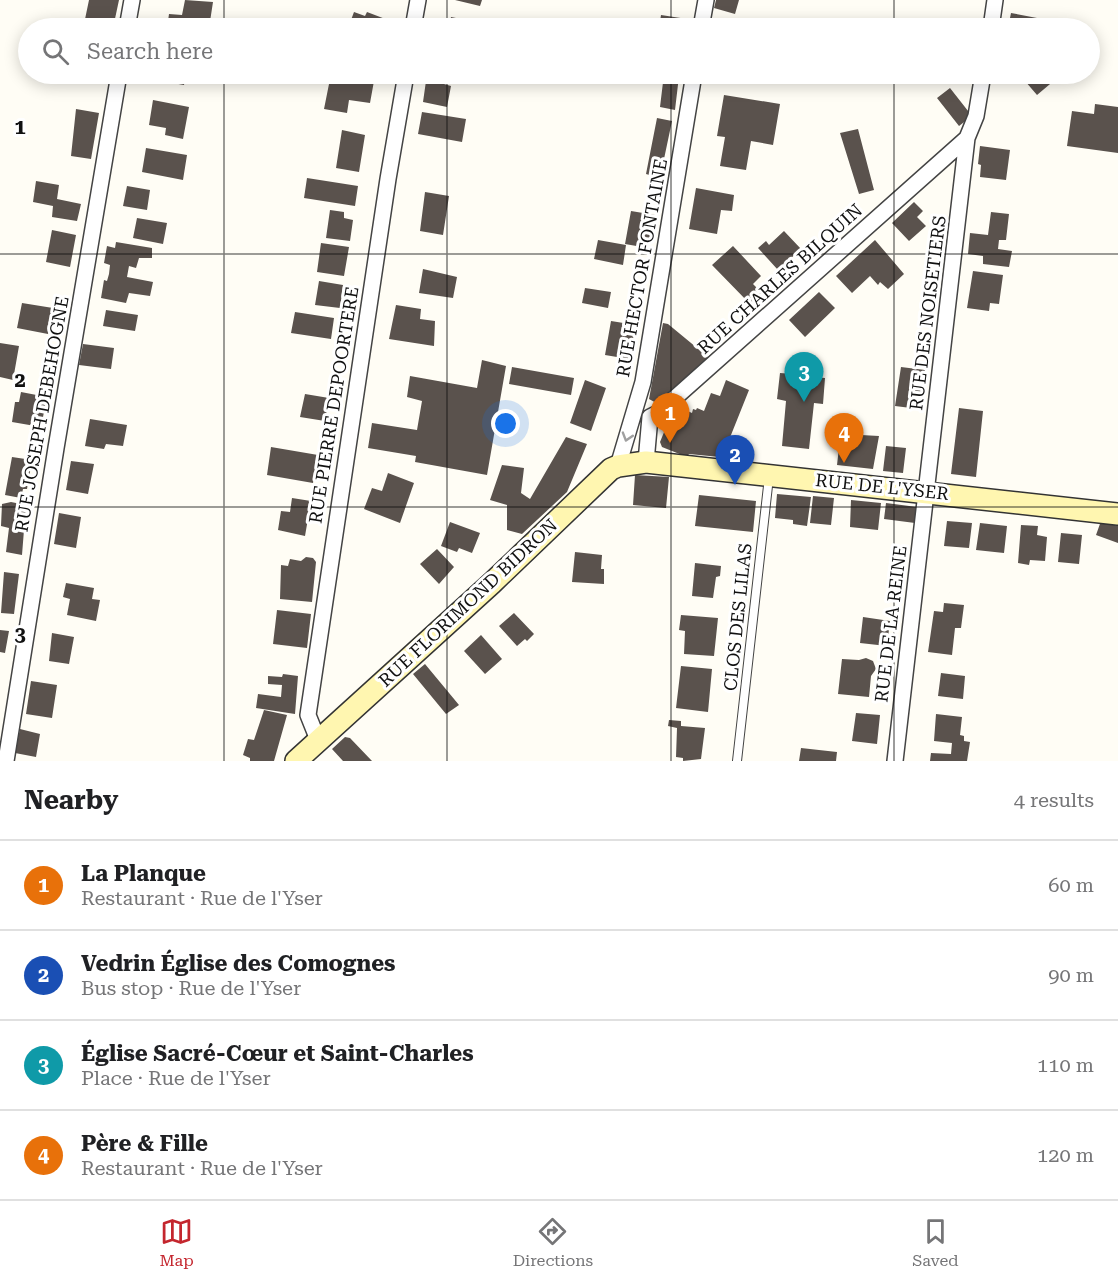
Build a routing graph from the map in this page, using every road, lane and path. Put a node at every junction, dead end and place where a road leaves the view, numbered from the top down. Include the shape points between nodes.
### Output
1 (132, 0) edge
2 (418, 0) edge
3 (706, 0) edge
4 (995, 0) edge
5 (129, 18) edge
6 (415, 18) edge
7 (703, 18) edge
8 (992, 18) edge
9 (117, 84) edge
10 (404, 84) edge
11 (692, 84) edge
12 (981, 84) edge
13 (968, 138) junction
14 (636, 408) junction
15 (650, 417) junction
16 (646, 462) junction
17 (618, 466) junction
18 (769, 476) junction
19 (926, 492) junction
20 (1118, 513) edge
21 (318, 740) junction
22 (6, 761) edge
23 (296, 761) edge
24 (737, 761) edge
25 (895, 761) edge

1 - 5 street
2 - 6 street
3 - 7 street
4 - 8 street
9 - 22 street, RUE JOSEPH DEBEHOGNE
10 - 21 street, RUE PIERRE DEPOORTERE via 308,715
11 - 14 street, RUE HECTOR FONTAINE via 644,382
12 - 13 street, RUE DES NOISETIERS
13 - 15 street, RUE CHARLES BILQUIN
13 - 19 street, RUE DES NOISETIERS
14 - 15 street
14 -> 17 street, RUE HECTOR FONTAINE
15 - 16 street
16 - 17 street
16 - 18 street, RUE DE L'YSER
17 - 21 street, RUE FLORIMOND BIDRON
18 - 19 street, RUE DE L'YSER
18 - 24 lane, CLOS DES LILAS
19 - 20 street, RUE DE L'YSER
19 - 25 street, RUE DE LA REINE
21 - 23 street, RUE FLORIMOND BIDRON

